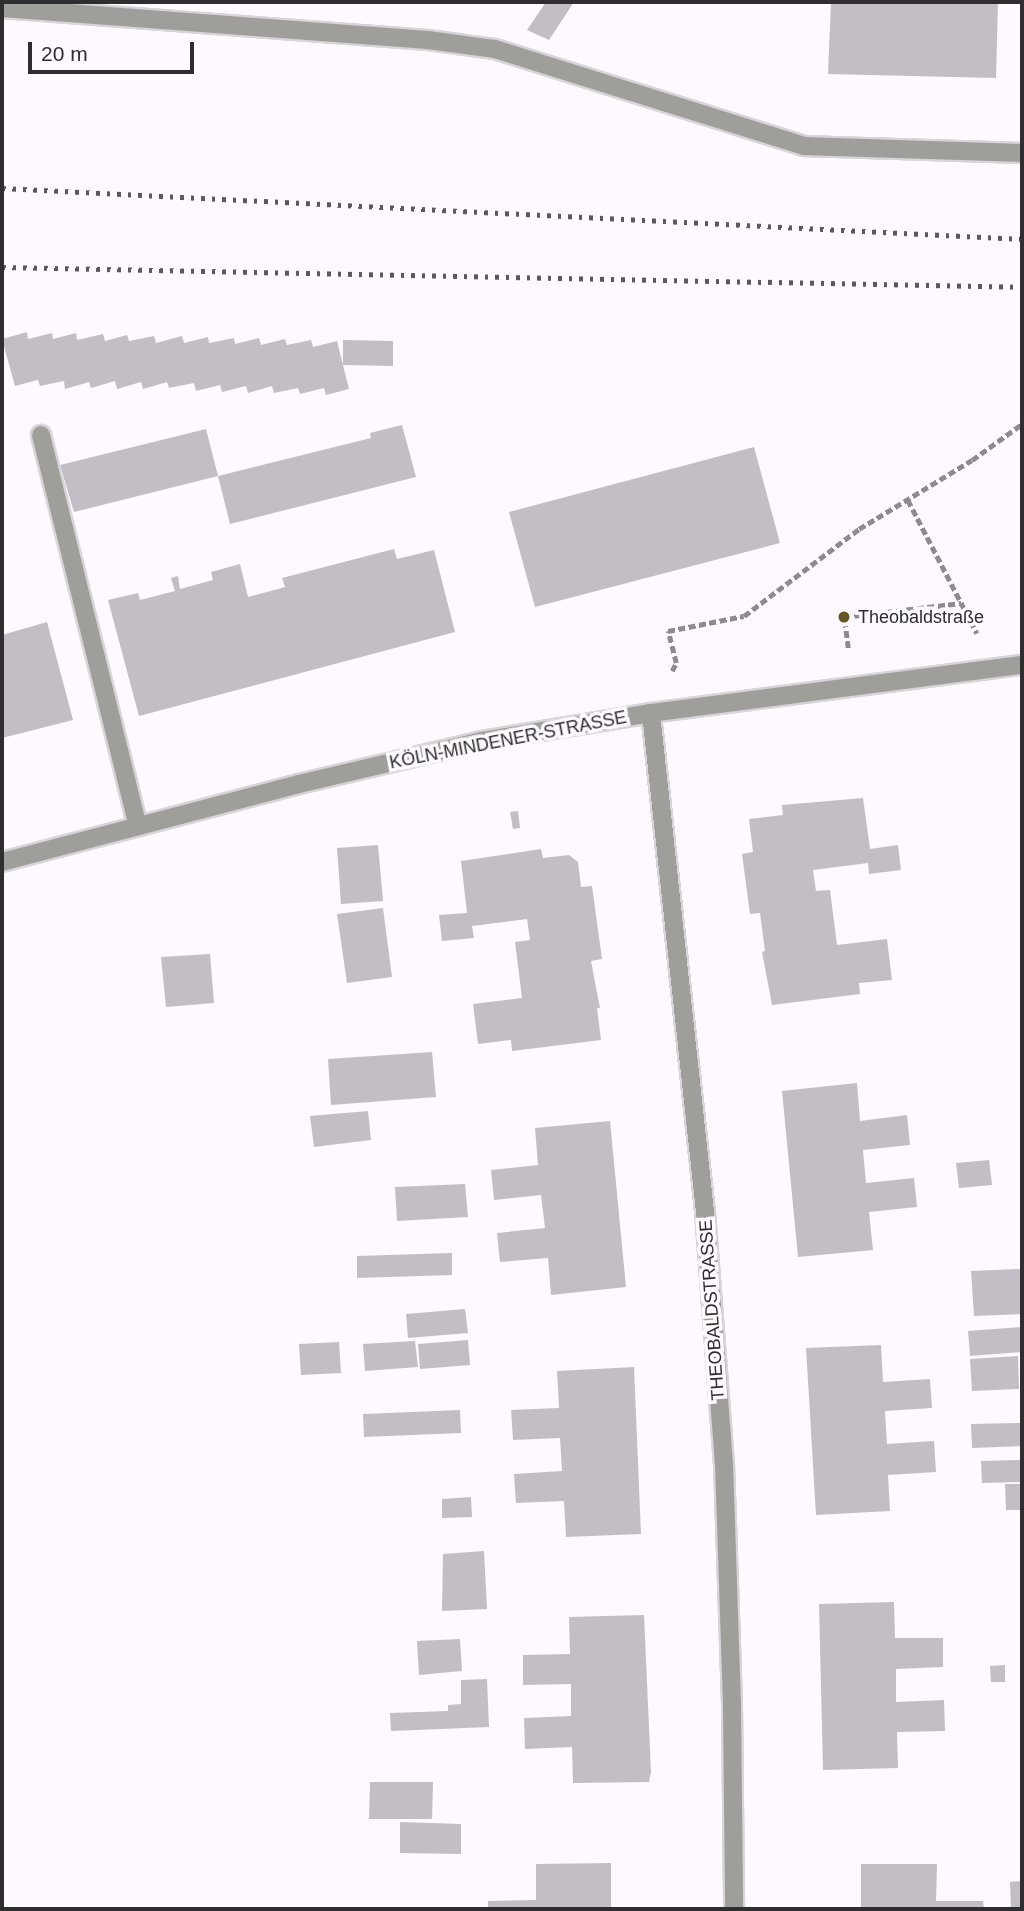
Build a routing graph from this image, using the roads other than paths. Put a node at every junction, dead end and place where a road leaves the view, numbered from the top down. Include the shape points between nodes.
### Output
1 (2, 8) edge
2 (1022, 153) edge
3 (41, 435) dead end
4 (1022, 665) edge
5 (651, 712) junction
6 (138, 826) junction
7 (2, 862) edge
8 (734, 1909) edge

1 - 2 street via 495,49 804,146
3 - 6 street
4 - 5 street, KÖLN-MINDENER-STRASSE
5 - 6 street, KÖLN-MINDENER-STRASSE via 482,741
5 - 8 street, THEOBALDSTRASSE via 705,1212 724,1463
6 - 7 street, KÖLN-MINDENER-STRASSE

